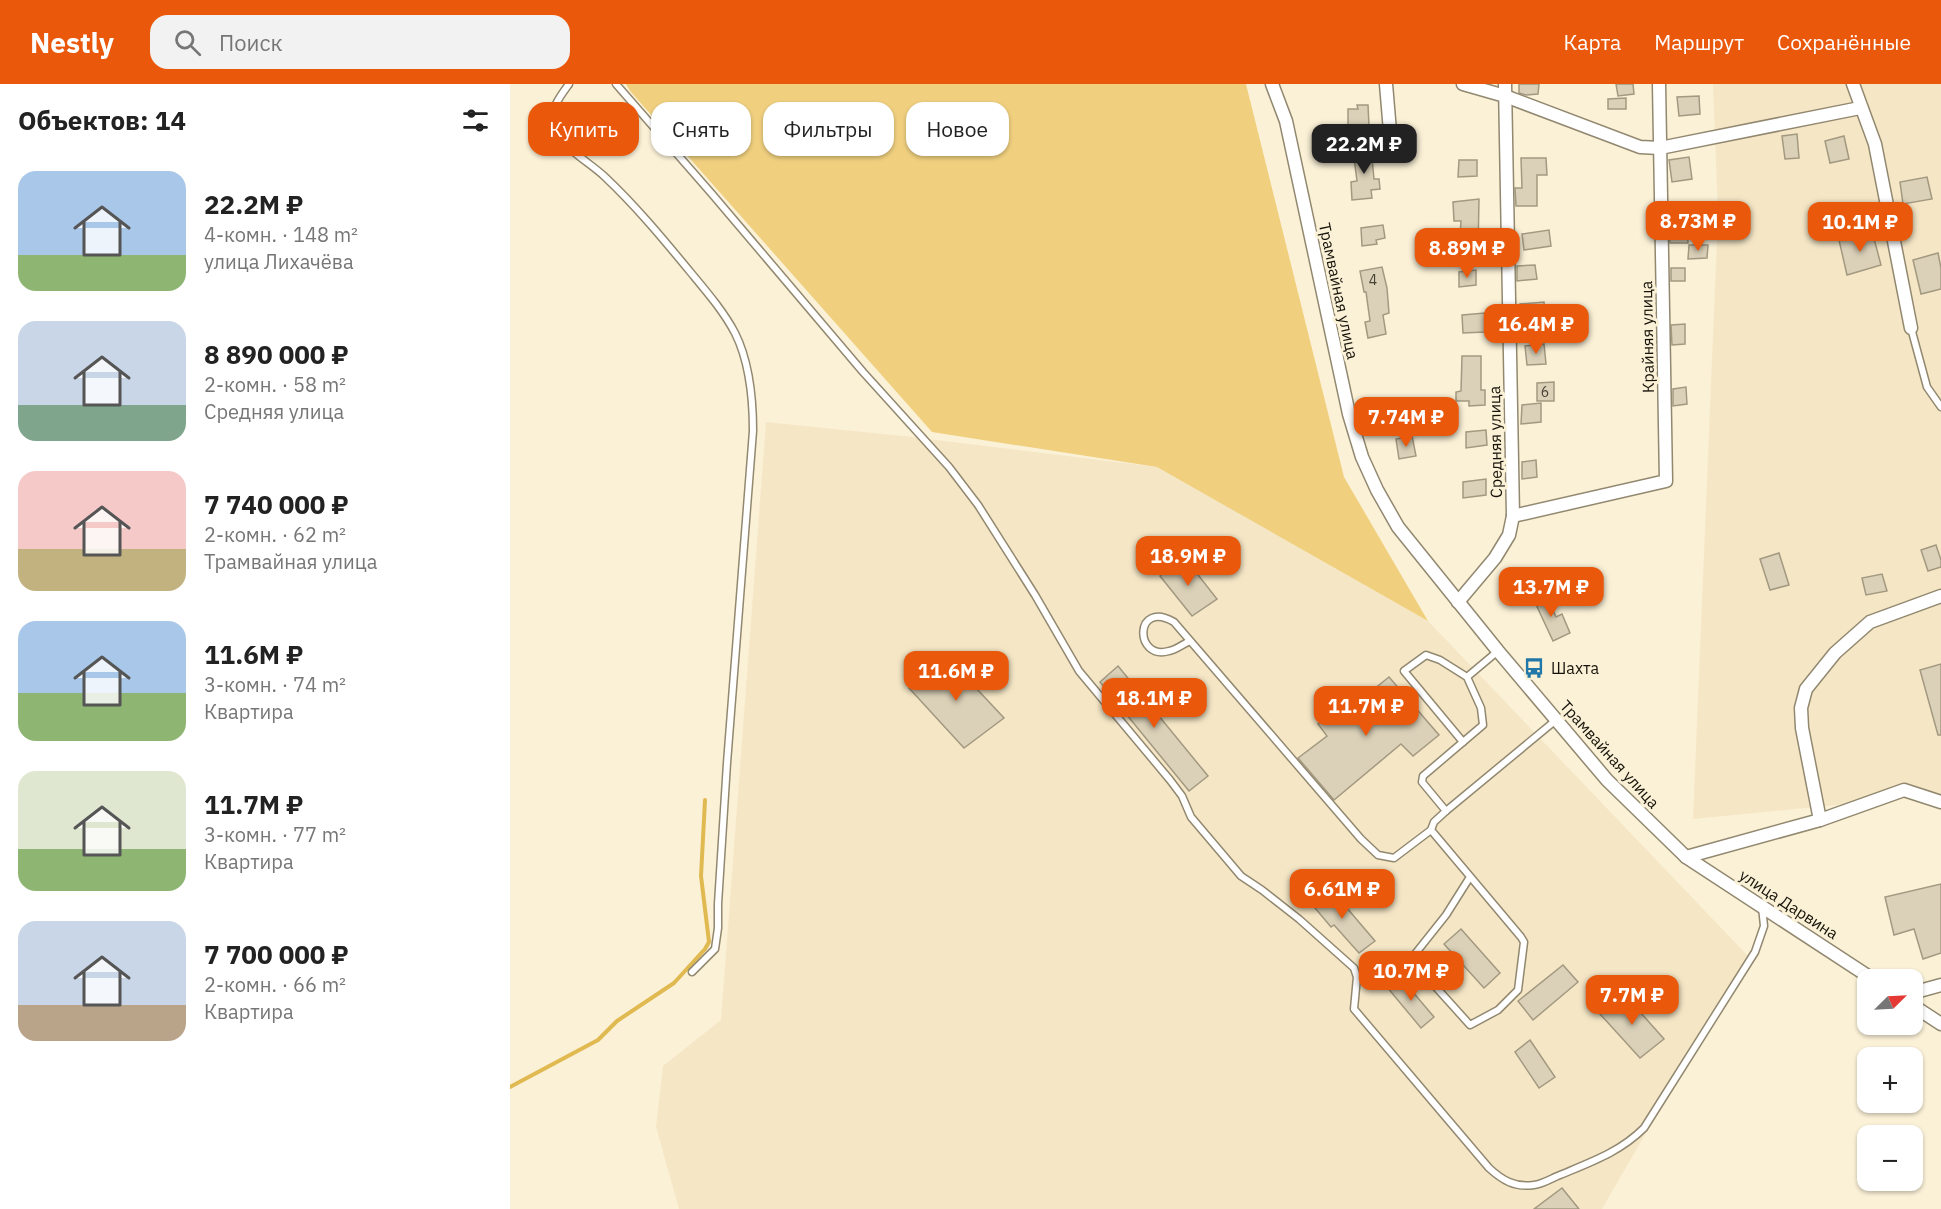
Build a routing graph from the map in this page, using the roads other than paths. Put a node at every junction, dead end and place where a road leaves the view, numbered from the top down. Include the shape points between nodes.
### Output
1 (569, 84) edge
2 (616, 84) edge
3 (1272, 84) edge
4 (1386, 84) edge
5 (1462, 84) edge
6 (1659, 84) edge
7 (1853, 84) edge
8 (1505, 90) edge
9 (1860, 108) junction
10 (1660, 148) junction
11 (1392, 155) dead end
12 (1911, 328) joint
13 (1941, 407) edge
14 (1513, 516) junction
15 (1941, 596) edge
16 (1458, 602) junction
17 (1190, 641) junction
18 (1498, 651) junction
19 (1467, 678) junction
20 (1556, 720) junction
21 (1463, 742) junction
22 (1941, 802) edge
23 (1446, 811) junction
24 (1820, 820) junction
25 (1431, 830) junction
26 (1686, 856) junction
27 (1470, 877) junction
28 (1762, 906) junction
29 (1857, 969) edge
30 (692, 972) dead end
31 (1941, 985) edge
32 (1923, 990) edge
33 (1923, 1012) edge
34 (1941, 1024) edge

1 - 30 lane via 555,105 553,127 572,150 650,222 707,292 734,333 753,402 716,950
2 - 28 lane via 949,467 978,504 1079,671 1170,780 1191,817 1241,876 1299,919 1354,968 1354,1009 1503,1180 1535,1185 1610,1154 1644,1128 1755,952 1764,926
3 - 16 street, Трамвайная улица via 1286,121 1362,457 1398,527
4 - 11 street
5 - 8 street
6 - 10 street, Крайняя улица
7 - 9 street
8 - 10 street via 1640,147
8 - 14 street, Средняя улица
9 - 10 street
9 - 12 street via 1875,144
10 - 14 street, Крайняя улица via 1666,481
12 - 13 lane via 1927,387
14 - 16 street, Средняя улица via 1509,535 1495,558
15 - 24 street via 1870,622 1835,653 1806,688 1802,728
16 - 18 street, Трамвайная улица
17 - 17 lane via 1163,615 1154,616 1142,630 1150,649 1161,652
17 - 25 lane via 1378,855 1394,858
18 - 19 lane
18 - 20 street, Трамвайная улица
19 - 21 lane via 1483,724
19 - 21 lane via 1426,655 1404,671
20 - 23 lane
20 - 26 street, Трамвайная улица via 1607,780
21 - 23 lane via 1423,776 1422,782
22 - 24 street via 1904,790
23 - 25 lane
24 - 26 street
25 - 27 lane
26 - 28 street, улица Дарвина
27 - 27 lane via 1524,942 1518,990 1498,1010 1470,1025 1416,965 1415,954
28 - 29 street, улица Дарвина
31 - 32 street
33 - 34 street

